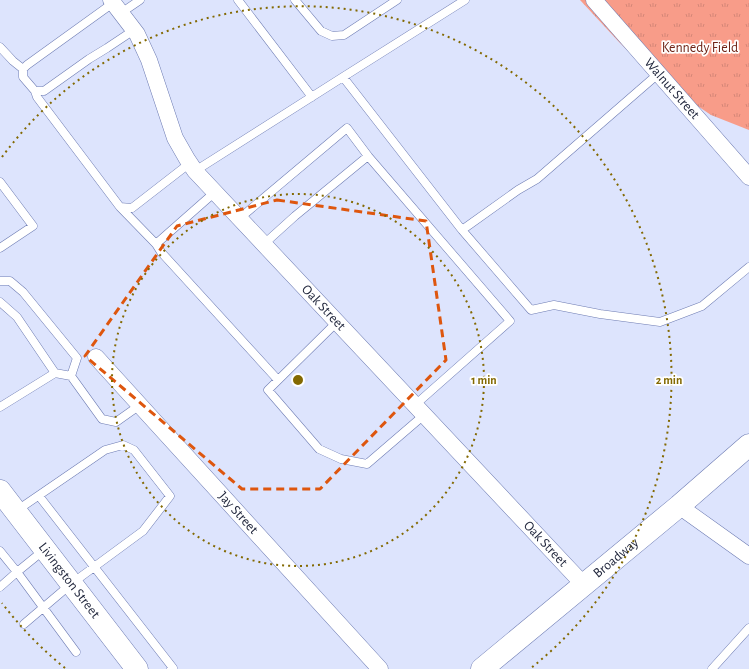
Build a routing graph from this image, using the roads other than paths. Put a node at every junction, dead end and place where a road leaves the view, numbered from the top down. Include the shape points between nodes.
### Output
1 (140, 0) edge
2 (238, 0) edge
3 (295, 0) edge
4 (397, 0) edge
5 (465, 0) edge
6 (594, 0) edge
7 (115, 5) edge
8 (134, 30) junction
9 (0, 47) edge
10 (23, 69) junction
11 (658, 74) junction
12 (343, 77) junction
13 (35, 91) junction
14 (312, 97) junction
15 (368, 156) junction
16 (193, 167) junction
17 (749, 177) edge
18 (0, 182) edge
19 (215, 192) junction
20 (120, 207) junction
21 (240, 218) junction
22 (462, 230) junction
23 (156, 244) junction
24 (264, 244) junction
25 (0, 248) edge
26 (749, 268) edge
27 (0, 281) edge
28 (0, 302) edge
29 (337, 322) junction
30 (96, 357) dead end
31 (55, 373) junction
32 (71, 376) junction
33 (278, 380) junction
34 (140, 405) junction
35 (0, 407) edge
36 (420, 410) junction
37 (749, 445) edge
38 (0, 491) edge
39 (39, 496) junction
40 (679, 506) junction
41 (16, 512) junction
42 (45, 549) junction
43 (0, 551) edge
44 (749, 556) edge
45 (94, 568) junction
46 (17, 572) junction
47 (72, 584) junction
48 (584, 585) junction
49 (0, 587) edge
50 (44, 608) junction
51 (24, 624) dead end
52 (749, 628) edge
53 (76, 652) dead end
54 (137, 669) edge
55 (171, 669) edge
56 (380, 669) edge
57 (482, 669) edge
58 (712, 669) edge

1 - 7 lane
2 - 14 lane
3 - 4 lane via 321,31 332,36 344,35
5 - 12 lane
6 - 11 street, Walnut Street
7 - 8 street, Oak Street
7 - 10 lane
8 - 13 lane via 89,58 44,91
8 - 16 street, Oak Street via 149,60 175,138
9 - 10 lane
10 - 13 lane via 23,77
11 - 17 street, Walnut Street
11 - 22 lane via 537,179
12 - 14 lane
12 - 22 lane
13 - 20 lane
14 - 16 lane
15 - 21 lane via 346,128
15 - 24 lane
15 - 36 lane via 510,321
16 - 19 street, Oak Street
16 - 20 lane via 132,208
18 - 25 lane via 33,226
19 - 21 street, Oak Street
19 - 23 lane
20 - 23 lane
21 - 24 street, Oak Street
22 - 26 lane via 531,310 554,305 660,322 702,306
23 - 33 lane
24 - 29 street, Oak Street
27 - 32 lane via 10,281 23,292 77,358
28 - 31 lane via 17,317
29 - 33 lane
29 - 36 street, Oak Street
30 - 34 street, Jay Street
31 - 32 lane
31 - 35 lane
32 - 34 lane via 102,419 116,422
33 - 36 lane via 268,390 318,449 341,459 367,464
34 - 56 street, Jay Street
36 - 48 street, Oak Street
37 - 40 street, Broadway
38 - 41 street, Livingston Street
39 - 41 lane
39 - 45 lane
39 - 45 lane via 105,450 124,444 134,450 170,496 143,531
40 - 44 street
40 - 48 street, Broadway
41 - 42 street, Livingston Street
42 - 46 lane
42 - 47 street, Livingston Street
43 - 46 lane
45 - 47 lane
45 - 55 lane via 173,668
46 - 49 lane
46 - 50 lane
47 - 50 lane
47 - 54 street, Livingston Street
48 - 57 street, Broadway
50 - 51 lane
50 - 53 lane
52 - 58 lane

